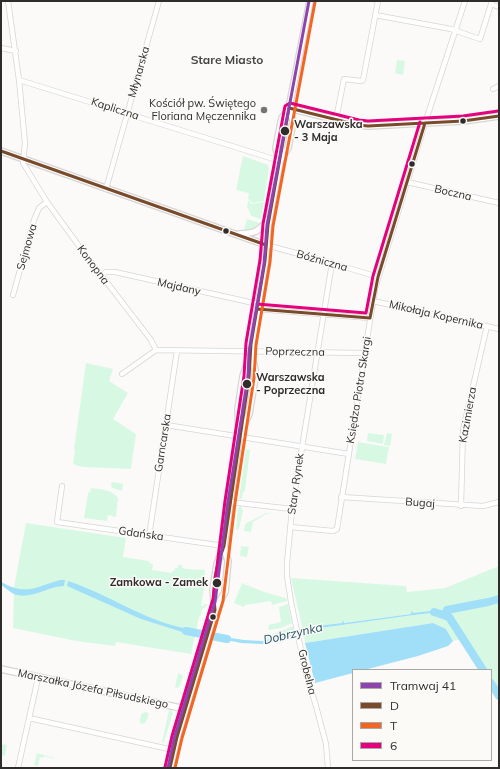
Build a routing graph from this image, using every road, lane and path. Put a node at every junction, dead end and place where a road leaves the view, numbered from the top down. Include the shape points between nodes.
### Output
1 (8, 1) edge
2 (159, 1) edge
3 (310, 1) edge
4 (378, 1) edge
5 (465, 1) edge
6 (492, 3) edge
7 (499, 7) edge
8 (375, 15) junction
9 (455, 31) junction
10 (1, 48) edge
11 (16, 51) junction
12 (20, 80) junction
13 (499, 86) edge
14 (493, 89) dead end
15 (289, 108) junction
16 (127, 113) junction
17 (499, 116) edge
18 (336, 120) junction
19 (425, 123) junction
20 (1, 151) edge
21 (22, 158) junction
22 (280, 161) junction
23 (407, 182) junction
24 (106, 189) junction
25 (47, 202) junction
26 (499, 203) edge
27 (268, 220) junction
28 (235, 235) junction
29 (266, 245) junction
30 (332, 263) junction
31 (101, 276) junction
32 (378, 277) junction
33 (13, 295) dead end
34 (373, 301) junction
35 (257, 307) junction
36 (324, 314) junction
37 (370, 318) junction
38 (487, 326) junction
39 (499, 329) edge
40 (156, 350) junction
41 (177, 351) junction
42 (251, 352) junction
43 (317, 352) junction
44 (365, 353) junction
45 (122, 374) dead end
46 (166, 425) junction
47 (240, 437) junction
48 (302, 447) junction
49 (349, 454) junction
50 (62, 486) dead end
51 (342, 497) junction
52 (230, 502) junction
53 (499, 502) edge
54 (461, 506) junction
55 (292, 509) junction
56 (290, 527) junction
57 (149, 536) junction
58 (224, 546) junction
59 (215, 610) junction
60 (1, 669) edge
61 (38, 678) junction
62 (185, 709) junction
63 (29, 718) junction
64 (173, 750) junction
65 (18, 768) edge
66 (170, 768) edge
67 (328, 768) edge

1 - 11 street
2 - 16 street, Młynarska
3 - 15 street
4 - 8 street
5 - 9 street, Księdza Piotra Skargi
6 - 7 street
6 - 9 street via 480,39
8 - 9 street
8 - 18 street via 363,80 344,78
9 - 19 street, Księdza Piotra Skargi
10 - 11 street
11 - 12 street
12 - 16 street, Kapliczna
12 - 21 street via 25,143
13 - 14 street
15 - 18 street
15 - 22 street via 293,122 287,150
15 - 22 street via 282,117 276,148
16 - 22 street, Kapliczna
16 - 24 street, Młynarska
17 - 19 street
18 - 19 street via 368,126
19 - 23 street, Księdza Piotra Skargi
20 - 21 street
21 - 24 street
21 - 25 street, Konopna
22 - 27 street
23 - 26 street, Boczna
23 - 32 street, Księdza Piotra Skargi
24 - 28 street
25 - 31 street, Konopna
25 - 33 street, Sejmowa via 39,208 34,220
27 - 28 street via 254,233
27 - 29 street
28 - 29 street
29 - 30 street, Bóźniczna
29 - 35 street
30 - 32 street, Bóźniczna
30 - 36 street
31 - 35 street, Majdany via 106,272 115,272
31 - 40 street, Konopna
32 - 34 street, Księdza Piotra Skargi
34 - 37 street, Księdza Piotra Skargi
34 - 38 street, Mikołaja Kopernika
35 - 36 street, Majdany
35 - 42 street
36 - 37 street, Majdany
36 - 43 street
37 - 44 street, Księdza Piotra Skargi
38 - 39 street, Mikołaja Kopernika
38 - 54 street, Kazimierza via 463,430
40 - 41 street
40 - 45 street
41 - 42 street, Poprzeczna
41 - 46 street, Garncarska
42 - 43 street, Poprzeczna
42 - 47 street via 243,376 238,408
42 - 47 street via 255,378 249,414
43 - 44 street, Poprzeczna
43 - 48 street
44 - 49 street, Księdza Piotra Skargi
46 - 47 street, Stary Rynek
46 - 57 street, Garncarska
47 - 48 street, Stary Rynek
47 - 52 street
48 - 49 street
48 - 55 street, Stary Rynek
49 - 51 street, Księdza Piotra Skargi
50 - 57 street, Gdańska via 57,522
51 - 54 street, Bugaj
51 - 56 street, Księdza Piotra Skargi via 337,529 333,531
52 - 55 street
52 - 58 street
53 - 54 street, Bugaj via 482,506
55 - 56 street, Stary Rynek
56 - 67 street, Grobelna via 287,576 307,678 326,744
57 - 58 street, Gdańska
58 - 59 street via 217,564 213,590
58 - 59 street via 228,561 225,592
59 - 62 street
60 - 61 street, Marszałka Józefa Piłsudskiego
61 - 62 street, Marszałka Józefa Piłsudskiego
61 - 63 street
62 - 64 street
63 - 64 street
63 - 65 street
64 - 66 street

